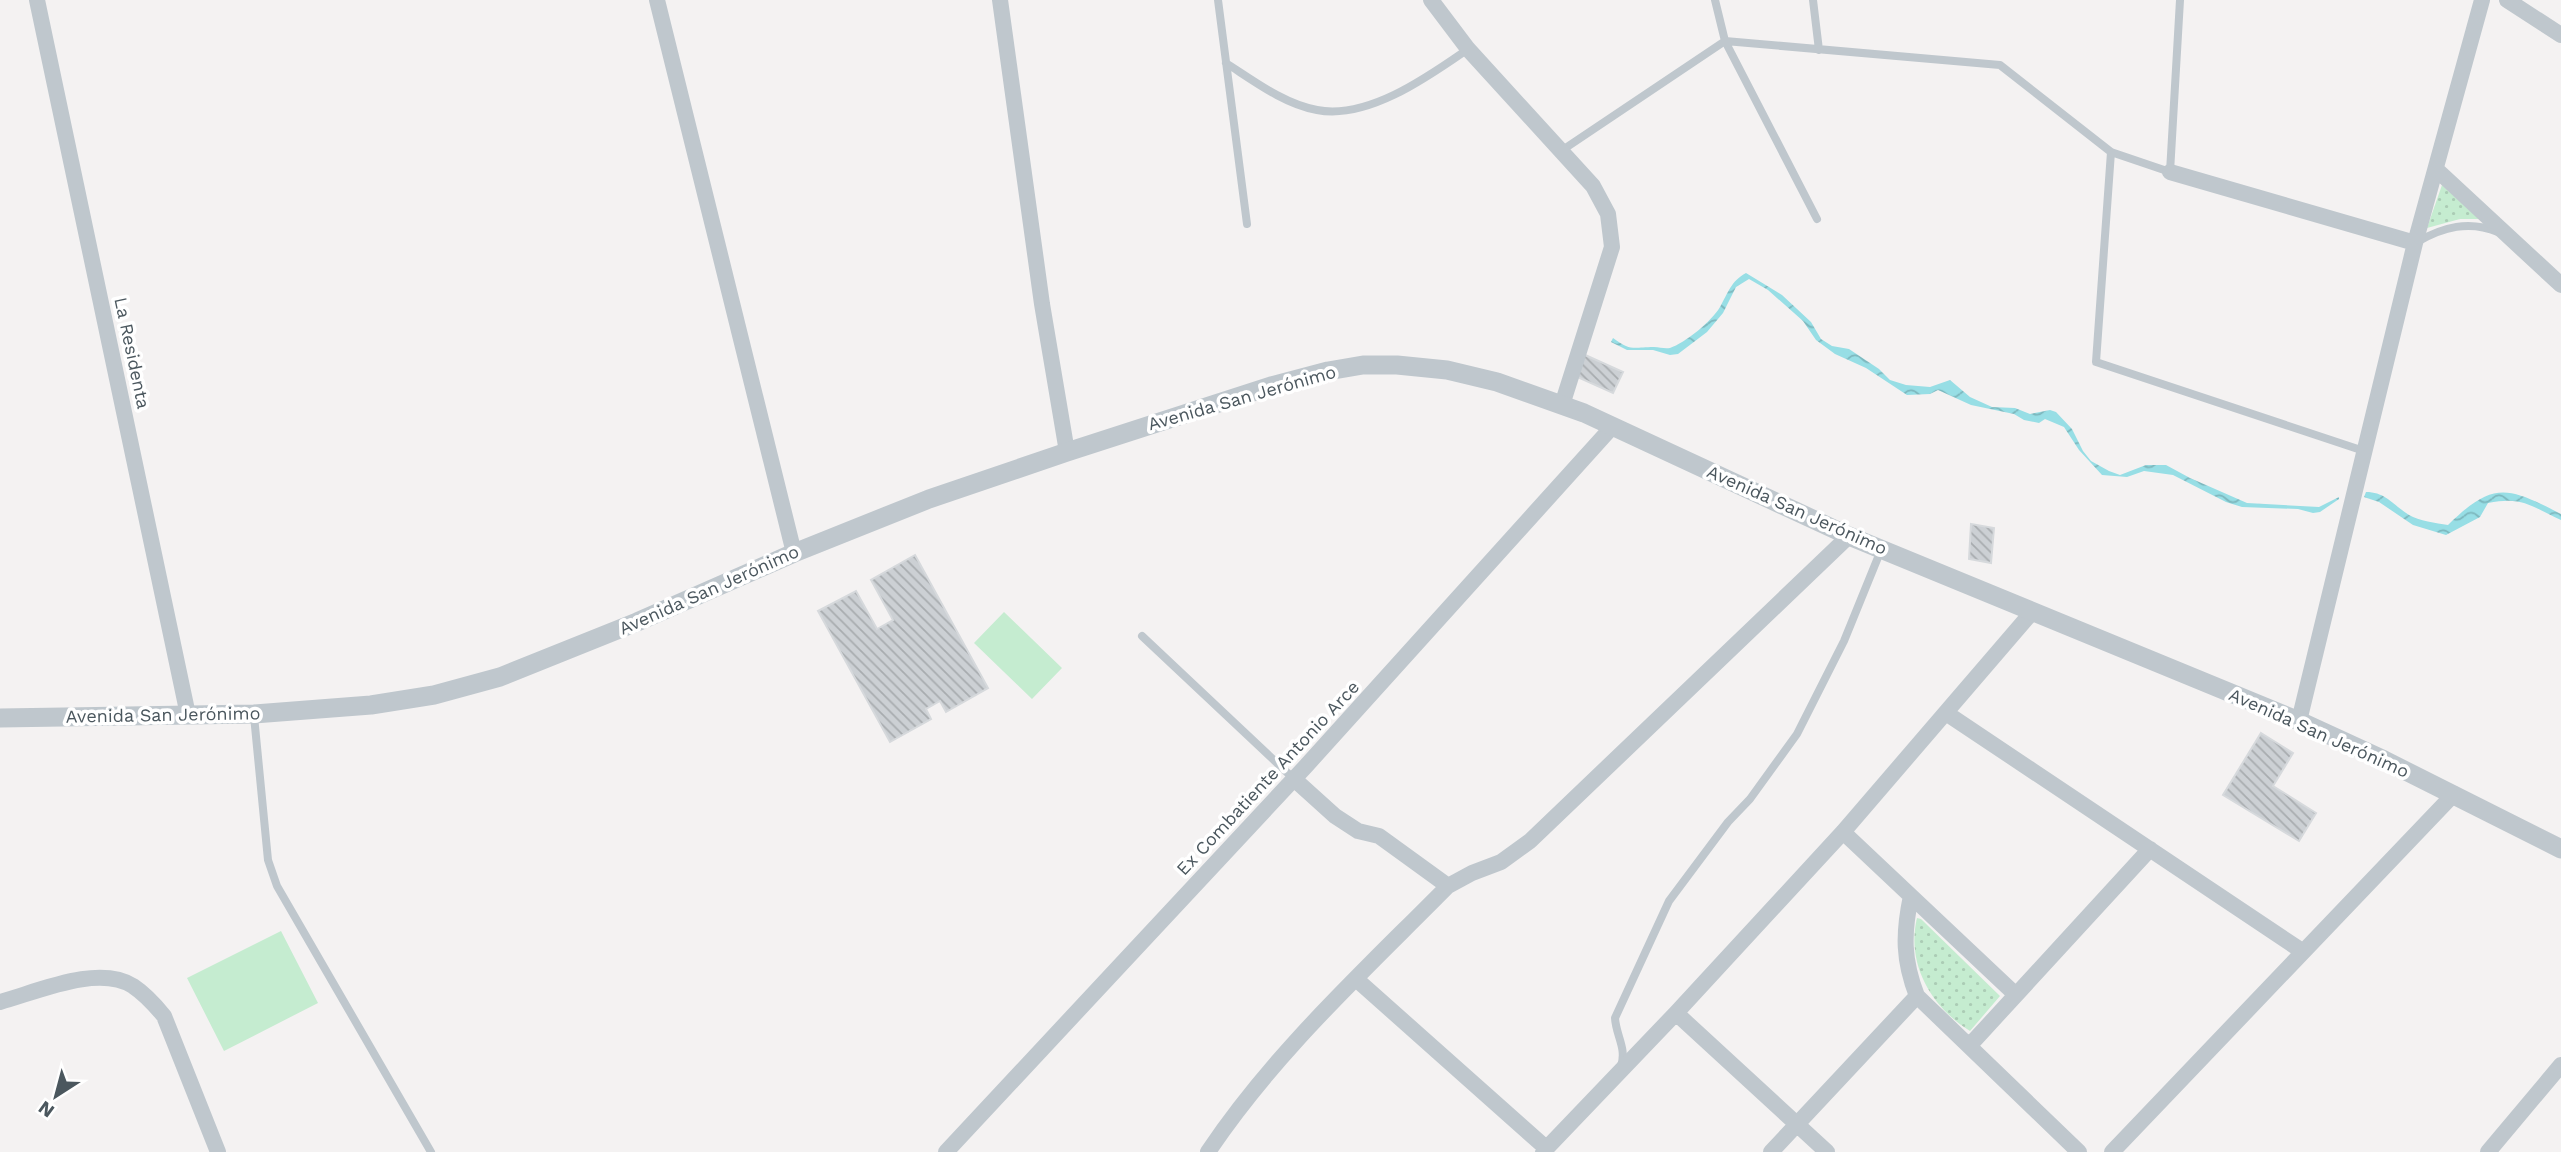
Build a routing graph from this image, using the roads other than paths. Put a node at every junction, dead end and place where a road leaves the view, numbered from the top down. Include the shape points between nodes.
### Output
1 (37, 0) edge
2 (657, 0) edge
3 (1000, 0) edge
4 (1218, 0) edge
5 (1431, 0) edge
6 (1715, 0) edge
7 (1813, 0) edge
8 (2180, 0) edge
9 (2482, 0) edge
10 (2507, 0) edge
11 (2561, 35) edge
12 (1725, 41) junction
13 (1468, 49) junction
14 (1819, 50) junction
15 (1226, 63) junction
16 (1561, 151) junction
17 (2110, 152) junction
18 (2437, 170) junction
19 (2170, 172) junction
20 (1817, 219) dead end
21 (1247, 224) dead end
22 (2507, 236) junction
23 (2416, 243) junction
24 (2561, 285) edge
25 (1562, 405) junction
26 (1613, 426) junction
27 (2364, 451) junction
28 (1066, 452) junction
29 (1849, 536) junction
30 (1881, 549) junction
31 (794, 553) junction
32 (2033, 611) junction
33 (1142, 635) dead end
34 (1946, 713) junction
35 (254, 714) junction
36 (188, 715) junction
37 (0, 718) edge
38 (2299, 721) junction
39 (1294, 779) junction
40 (2454, 794) junction
41 (1843, 832) junction
42 (2150, 849) junction
43 (2561, 849) edge
44 (1448, 886) junction
45 (1911, 896) junction
46 (2302, 951) junction
47 (1356, 979) junction
48 (2016, 995) junction
49 (1917, 996) junction
50 (0, 1002) edge
51 (1676, 1013) junction
52 (1970, 1045) junction
53 (2561, 1065) edge
54 (1619, 1072) junction
55 (1797, 1125) junction
56 (1545, 1150) edge
57 (218, 1152) edge
58 (431, 1152) edge
59 (946, 1152) edge
60 (1208, 1152) edge
61 (1771, 1152) edge
62 (1827, 1152) edge
63 (2079, 1152) edge
64 (2112, 1152) edge
65 (2488, 1152) edge

1 - 36 street, La Residenta
2 - 31 street
3 - 28 street
4 - 15 lane
5 - 13 street
6 - 12 lane
7 - 14 lane
8 - 19 lane
9 - 18 street
10 - 11 street
12 - 14 lane
12 - 16 lane
12 - 20 lane
13 - 15 lane via 1399,93 1336,112 1282,98
13 - 16 street
14 - 17 lane via 2000,65
15 - 21 lane
16 - 25 street via 1593,186 1608,214 1612,247
17 - 19 lane
17 - 27 lane via 2096,362
18 - 22 street
18 - 23 street
19 - 23 street
22 - 23 lane via 2474,225 2456,225
22 - 24 street
23 - 27 street
25 - 26 street, Avenida San Jerónimo
25 - 28 street, Avenida San Jerónimo via 1447,370 1363,365 1271,387
26 - 29 street, Avenida San Jerónimo
26 - 39 street, Ex Combatiente Antonio Arce
27 - 38 street
28 - 31 street, Avenida San Jerónimo via 929,499
29 - 30 street, Avenida San Jerónimo
29 - 44 street via 1530,841 1501,862
30 - 32 street, Avenida San Jerónimo
30 - 54 lane via 1844,641 1797,734 1688,874 1660,918 1615,1018 1623,1046
31 - 35 street, Avenida San Jerónimo via 500,677 434,695 371,705
32 - 34 street
32 - 38 street, Avenida San Jerónimo
33 - 39 lane
34 - 41 street
34 - 42 street
35 - 36 street, Avenida San Jerónimo
35 - 58 lane via 268,860 276,886
36 - 37 street, Avenida San Jerónimo
38 - 40 street, Avenida San Jerónimo
39 - 44 street via 1335,816 1358,831 1379,836
39 - 59 street, Ex Combatiente Antonio Arce
40 - 43 street, Avenida San Jerónimo
40 - 46 street
41 - 45 street
41 - 51 street
42 - 46 street
42 - 48 street
44 - 47 street
45 - 48 street
45 - 49 street via 1905,944
46 - 64 street
47 - 56 street
47 - 60 street via 1243,1104
48 - 52 street
49 - 52 street
49 - 55 street
50 - 57 street via 93,977 131,985 164,1016
51 - 54 street
51 - 55 street
52 - 63 street
53 - 65 street
54 - 56 street
55 - 61 street
55 - 62 street

